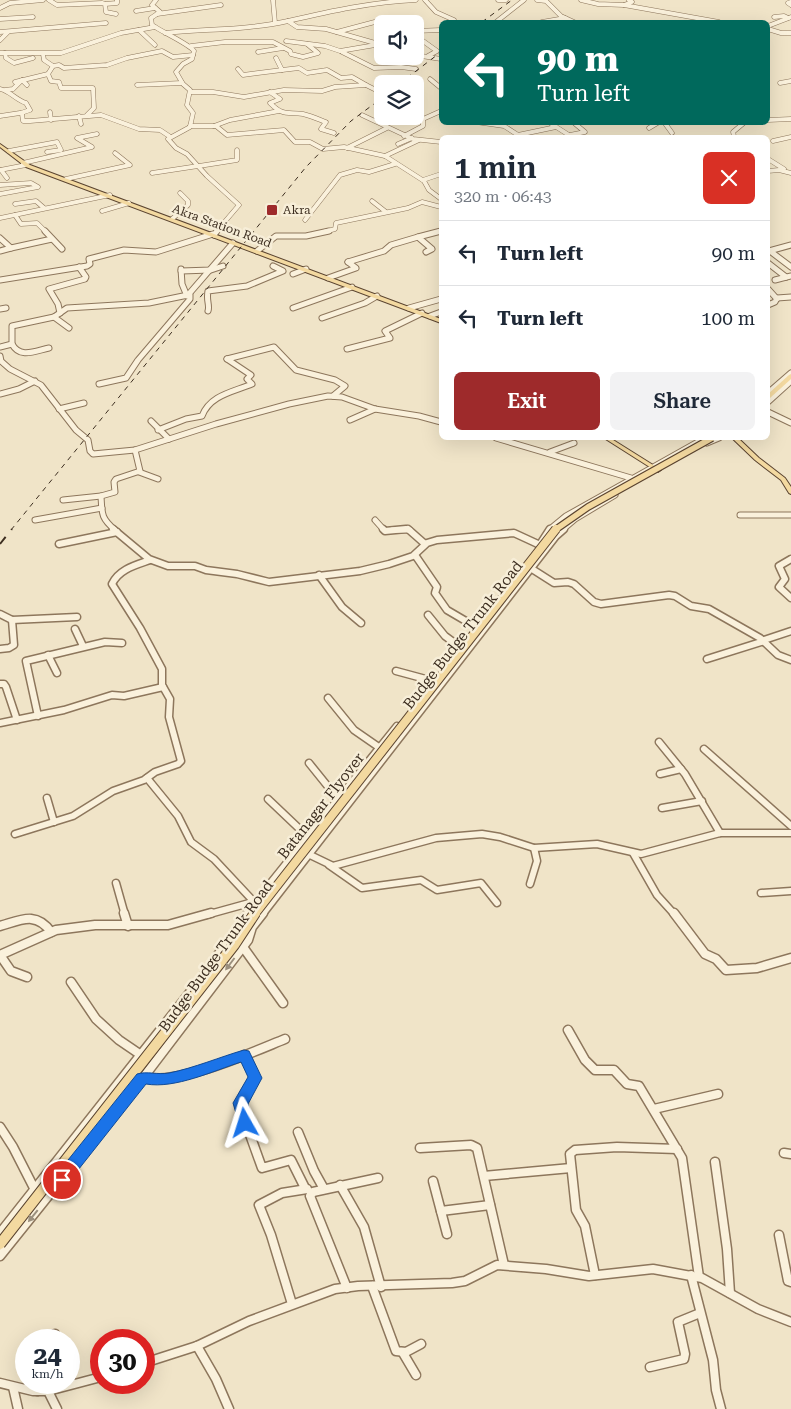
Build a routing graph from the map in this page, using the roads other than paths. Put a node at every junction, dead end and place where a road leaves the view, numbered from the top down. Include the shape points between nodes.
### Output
1 (43, 0) edge
2 (50, 0) edge
3 (117, 0) edge
4 (156, 0) edge
5 (273, 0) edge
6 (416, 0) edge
7 (425, 0) edge
8 (498, 0) edge
9 (506, 0) edge
10 (524, 0) edge
11 (537, 0) edge
12 (545, 0) edge
13 (581, 0) edge
14 (629, 0) edge
15 (105, 4) junction
16 (221, 5) dead end
17 (624, 5) junction
18 (0, 8) edge
19 (155, 8) junction
20 (198, 8) junction
21 (136, 11) dead end
22 (116, 14) dead end
23 (157, 14) junction
24 (204, 14) dead end
25 (33, 17) dead end
26 (774, 17) dead end
27 (789, 17) edge
28 (565, 18) junction
29 (0, 19) edge
30 (288, 20) junction
31 (454, 20) dead end
32 (499, 20) edge
33 (554, 20) edge
34 (570, 20) edge
35 (708, 20) edge
36 (374, 22) edge
37 (106, 23) dead end
38 (276, 23) junction
39 (298, 27) junction
40 (770, 27) edge
41 (155, 28) junction
42 (770, 29) edge
43 (139, 30) junction
44 (439, 30) edge
45 (424, 31) edge
46 (0, 32) edge
47 (8, 32) junction
48 (338, 32) junction
49 (164, 33) junction
50 (791, 33) edge
51 (783, 34) junction
52 (374, 39) edge
53 (790, 39) edge
54 (0, 40) edge
55 (286, 40) dead end
56 (424, 42) edge
57 (307, 44) junction
58 (155, 45) dead end
59 (191, 46) junction
60 (374, 46) edge
61 (283, 48) junction
62 (341, 51) junction
63 (258, 52) dead end
64 (2, 53) edge
65 (43, 54) junction
66 (193, 56) junction
67 (424, 56) edge
68 (428, 56) junction
69 (172, 57) junction
70 (33, 58) dead end
71 (276, 58) dead end
72 (439, 59) edge
73 (181, 65) junction
74 (53, 66) junction
75 (238, 69) dead end
76 (282, 70) junction
77 (416, 70) dead end
78 (48, 74) junction
79 (430, 79) dead end
80 (22, 80) junction
81 (791, 81) edge
82 (14, 82) dead end
83 (182, 83) junction
84 (780, 84) dead end
85 (27, 85) dead end
86 (137, 85) dead end
87 (366, 85) junction
88 (439, 86) edge
89 (374, 89) edge
90 (2, 90) edge
91 (190, 92) junction
92 (270, 92) junction
93 (279, 111) junction
94 (50, 112) dead end
95 (439, 112) edge
96 (22, 113) junction
97 (87, 115) junction
98 (362, 115) dead end
99 (0, 116) edge
100 (79, 116) junction
101 (51, 120) junction
102 (770, 120) edge
103 (791, 120) edge
104 (81, 124) dead end
105 (497, 125) edge
106 (553, 125) edge
107 (576, 125) edge
108 (654, 125) edge
109 (666, 125) edge
110 (741, 125) edge
111 (190, 126) junction
112 (214, 126) junction
113 (556, 127) junction
114 (387, 128) junction
115 (649, 128) dead end
116 (334, 133) dead end
117 (672, 133) dead end
118 (97, 134) dead end
119 (238, 134) junction
120 (569, 135) edge
121 (574, 135) edge
122 (734, 135) edge
123 (169, 136) junction
124 (404, 136) junction
125 (791, 137) edge
126 (412, 138) junction
127 (419, 140) junction
128 (240, 141) dead end
129 (772, 141) dead end
130 (439, 142) edge
131 (398, 144) dead end
132 (0, 145) edge
133 (347, 148) junction
134 (236, 150) dead end
135 (8, 151) junction
136 (47, 152) dead end
137 (114, 153) dead end
138 (385, 156) junction
139 (770, 160) edge
140 (24, 164) junction
141 (395, 164) junction
142 (198, 166) junction
143 (791, 168) edge
144 (782, 169) junction
145 (1, 170) edge
146 (770, 171) edge
147 (791, 172) edge
148 (152, 173) dead end
149 (439, 175) edge
150 (7, 178) dead end
151 (66, 179) junction
152 (423, 180) junction
153 (0, 185) edge
154 (180, 193) dead end
155 (0, 194) edge
156 (110, 196) junction
157 (439, 198) edge
158 (372, 201) dead end
159 (129, 203) junction
160 (15, 204) dead end
161 (439, 206) edge
162 (44, 208) junction
163 (102, 211) dead end
164 (386, 212) junction
165 (15, 215) junction
166 (0, 218) edge
167 (172, 219) junction
168 (305, 220) dead end
169 (439, 231) edge
170 (213, 235) junction
171 (418, 237) junction
172 (0, 238) edge
173 (52, 239) junction
174 (233, 243) junction
175 (791, 245) edge
176 (11, 248) junction
177 (62, 249) dead end
178 (257, 250) junction
179 (0, 251) edge
180 (770, 251) edge
181 (426, 252) dead end
182 (770, 252) edge
183 (285, 261) junction
184 (770, 264) edge
185 (223, 266) dead end
186 (273, 266) junction
187 (80, 267) junction
188 (791, 267) edge
189 (265, 269) dead end
190 (306, 269) junction
191 (211, 270) junction
192 (293, 274) dead end
193 (788, 277) edge
194 (328, 278) junction
195 (0, 280) edge
196 (775, 280) dead end
197 (352, 287) junction
198 (770, 292) edge
199 (188, 295) junction
200 (377, 296) junction
201 (791, 296) edge
202 (776, 299) junction
203 (439, 300) edge
204 (770, 304) edge
205 (294, 308) dead end
206 (409, 308) junction
207 (208, 311) dead end
208 (60, 313) junction
209 (422, 313) junction
210 (439, 313) edge
211 (430, 316) junction
212 (54, 317) junction
213 (322, 318) dead end
214 (439, 320) edge
215 (69, 328) dead end
216 (12, 344) junction
217 (0, 347) edge
218 (49, 348) dead end
219 (347, 349) dead end
220 (0, 356) edge
221 (791, 374) edge
222 (35, 381) junction
223 (791, 381) edge
224 (100, 384) dead end
225 (770, 393) edge
226 (0, 394) edge
227 (333, 396) junction
228 (770, 400) edge
229 (84, 403) dead end
230 (59, 409) junction
231 (375, 409) junction
232 (770, 413) edge
233 (202, 416) junction
234 (350, 420) dead end
235 (151, 421) dead end
236 (439, 421) edge
237 (791, 423) edge
238 (208, 428) junction
239 (158, 430) junction
240 (169, 439) junction
241 (504, 440) edge
242 (610, 440) edge
243 (702, 440) edge
244 (708, 440) edge
245 (715, 440) edge
246 (737, 440) edge
247 (574, 443) dead end
248 (135, 450) junction
249 (550, 452) junction
250 (655, 468) junction
251 (139, 472) junction
252 (637, 477) junction
253 (158, 479) dead end
254 (791, 492) edge
255 (101, 496) junction
256 (62, 500) dead end
257 (102, 508) junction
258 (740, 515) dead end
259 (791, 515) edge
260 (35, 520) dead end
261 (375, 520) dead end
262 (117, 532) junction
263 (59, 544) dead end
264 (425, 544) junction
265 (540, 545) junction
266 (415, 555) junction
267 (791, 559) edge
268 (150, 560) junction
269 (532, 569) junction
270 (319, 575) junction
271 (791, 598) edge
272 (0, 614) edge
273 (428, 616) dead end
274 (77, 617) dead end
275 (12, 620) junction
276 (361, 623) dead end
277 (476, 627) junction
278 (75, 629) dead end
279 (791, 631) edge
280 (764, 641) junction
281 (122, 643) dead end
282 (83, 646) junction
283 (460, 647) junction
284 (0, 649) edge
285 (48, 655) junction
286 (707, 659) dead end
287 (791, 660) edge
288 (396, 671) dead end
289 (57, 673) dead end
290 (433, 681) junction
291 (0, 684) edge
292 (163, 687) junction
293 (328, 698) dead end
294 (38, 716) junction
295 (17, 720) junction
296 (0, 723) edge
297 (658, 742) dead end
298 (380, 748) junction
299 (704, 749) dead end
300 (309, 763) dead end
301 (681, 769) junction
302 (660, 774) dead end
303 (147, 778) junction
304 (48, 798) dead end
305 (268, 799) dead end
306 (338, 799) junction
307 (702, 801) junction
308 (662, 808) dead end
309 (54, 822) junction
310 (791, 826) edge
311 (791, 832) edge
312 (720, 833) junction
313 (15, 834) dead end
314 (308, 837) junction
315 (534, 848) junction
316 (633, 853) junction
317 (308, 854) junction
318 (329, 865) junction
319 (116, 883) dead end
320 (530, 884) dead end
321 (791, 891) edge
322 (762, 893) dead end
323 (254, 903) junction
324 (497, 903) dead end
325 (266, 908) junction
326 (0, 926) edge
327 (128, 926) junction
328 (51, 932) junction
329 (243, 947) junction
330 (791, 958) edge
331 (27, 976) dead end
332 (71, 982) dead end
333 (283, 1003) dead end
334 (568, 1030) dead end
335 (285, 1039) dead end
336 (141, 1055) junction
337 (244, 1055) junction
338 (142, 1078) junction
339 (718, 1094) dead end
340 (654, 1109) junction
341 (0, 1127) edge
342 (298, 1132) dead end
343 (420, 1148) dead end
344 (677, 1149) junction
345 (715, 1162) dead end
346 (571, 1168) junction
347 (484, 1176) junction
348 (378, 1178) dead end
349 (433, 1181) dead end
350 (340, 1185) junction
351 (324, 1189) junction
352 (35, 1190) junction
353 (309, 1190) junction
354 (490, 1205) junction
355 (441, 1211) junction
356 (0, 1233) edge
357 (447, 1234) dead end
358 (779, 1234) dead end
359 (0, 1244) edge
360 (0, 1256) edge
361 (504, 1265) junction
362 (595, 1275) junction
363 (695, 1276) junction
364 (791, 1282) edge
365 (377, 1286) junction
366 (347, 1288) junction
367 (730, 1293) junction
368 (292, 1304) junction
369 (700, 1313) junction
370 (791, 1322) edge
371 (421, 1344) dead end
372 (197, 1346) junction
373 (403, 1353) junction
374 (155, 1359) edge
375 (650, 1367) dead end
376 (416, 1375) dead end
377 (0, 1383) edge
378 (13, 1387) joint
379 (50, 1394) edge
380 (18, 1409) edge
381 (57, 1409) edge
382 (229, 1409) edge
383 (720, 1409) edge

1 - 18 street via 10,3
2 - 15 street via 57,5
3 - 15 street via 117,3
4 - 19 street via 152,6
5 - 38 street
6 - 30 street via 382,1
7 - 31 street via 436,12
8 - 9 street
10 - 32 street
11 - 12 street
12 - 28 street
13 - 17 street
14 - 17 street via 632,2
15 - 22 street via 106,12
16 - 20 street
17 - 35 street
19 - 21 street
19 - 23 street via 160,12
20 - 23 street
20 - 24 street
23 - 41 street via 150,20
25 - 29 street
26 - 27 street
27 - 40 street
28 - 33 street
28 - 34 street
30 - 38 street
30 - 39 street
36 - 48 street
37 - 47 street
38 - 39 street
38 - 49 street via 262,27
39 - 48 street
41 - 43 street
41 - 49 street
42 - 51 street
43 - 58 street
43 - 65 street via 61,53
44 - 45 street
46 - 47 street
47 - 54 street
48 - 52 street
49 - 59 street
50 - 51 street
51 - 53 street
55 - 57 street
56 - 68 street via 437,51
57 - 61 street via 318,53 300,57
57 - 62 street
59 - 61 street via 273,42
59 - 66 street
60 - 62 street
61 - 63 street
62 - 77 street via 374,68
64 - 65 street
64 - 70 street via 14,63
65 - 74 street
66 - 69 street
66 - 73 street
67 - 68 street
68 - 72 street
69 - 73 street
69 - 74 street via 162,52 129,57 107,65
71 - 76 street
73 - 83 street via 176,73
74 - 78 street
75 - 76 street via 243,75
76 - 87 street via 299,68 306,73 327,70 341,79 352,77
78 - 80 street
78 - 97 street via 51,81 59,82 62,88 93,88 94,108
79 - 88 street
80 - 82 street
80 - 85 street
80 - 90 street via 13,89
81 - 84 street
83 - 86 street
83 - 91 street
87 - 89 street
87 - 92 street via 322,91
90 - 96 street via 26,103 30,111
91 - 92 street via 241,97
91 - 111 street via 187,105 193,113
92 - 93 street via 280,99 270,103
93 - 112 street
93 - 116 street via 287,116 300,114 326,122 321,129
94 - 101 street
95 - 124 street via 423,119 423,126
96 - 99 street
96 - 101 street via 24,121
97 - 100 street
97 - 123 street via 102,115
98 - 114 street
100 - 101 street
100 - 104 street
102 - 103 street
105 - 113 street via 518,134
106 - 113 street
107 - 121 street via 585,132
108 - 115 street
109 - 117 street
110 - 122 street
111 - 112 street
111 - 123 street
112 - 119 street via 225,134
113 - 120 street
114 - 124 street
114 - 133 street
118 - 140 street via 77,138 92,147
119 - 128 street
119 - 133 street via 284,130 295,142 310,142 323,149
123 - 142 street via 171,143
124 - 126 street
125 - 129 street
126 - 127 street
126 - 131 street
127 - 130 street
127 - 138 street
132 - 135 main road, Akra Station Road
133 - 138 street
134 - 142 street via 237,160
135 - 136 street via 48,141 57,142 61,150
135 - 140 main road, Akra Station Road
137 - 151 street via 130,165
138 - 141 street
139 - 144 street
140 - 145 street
140 - 151 main road, Akra Station Road
141 - 152 street
141 - 168 street via 339,176
142 - 148 street
142 - 170 street via 238,205
143 - 144 street
144 - 146 street
144 - 147 street
145 - 150 street
149 - 152 street
151 - 156 main road, Akra Station Road
152 - 157 street
153 - 155 street via 31,183 38,187
154 - 167 street via 188,205
156 - 159 main road, Akra Station Road
156 - 162 street
158 - 164 street
159 - 163 street
159 - 167 main road, Akra Station Road
160 - 162 street via 36,201
161 - 164 street via 422,202
162 - 165 street
164 - 178 street via 336,224 335,229 316,235 274,237
165 - 166 street
165 - 173 street via 21,224 38,223
167 - 170 main road, Akra Station Road
169 - 171 street
170 - 174 main road, Akra Station Road
170 - 187 street via 156,252 114,252 88,260 89,265
171 - 181 street via 432,249
171 - 194 street via 391,245 384,252 348,262 356,268
172 - 176 street
173 - 176 street
173 - 177 street
174 - 178 main road, Akra Station Road
174 - 191 street
175 - 180 street
176 - 179 street
178 - 183 main road, Akra Station Road
182 - 188 street
183 - 186 street
183 - 190 main road, Akra Station Road
184 - 193 street
185 - 191 street
186 - 189 street
186 - 207 street via 283,271 260,282 208,292
187 - 195 street
187 - 208 street via 85,279 50,289
190 - 192 street
190 - 194 main road, Akra Station Road
191 - 199 street
191 - 199 street via 181,270 182,284
193 - 196 street
194 - 197 main road, Akra Station Road
197 - 200 main road, Akra Station Road
197 - 205 street
198 - 202 street
199 - 208 street via 149,303 77,307
199 - 224 street via 190,299 126,378
200 - 206 main road, Akra Station Road
200 - 213 street
201 - 202 street
202 - 204 street
203 - 206 street
206 - 209 main road, Akra Station Road
208 - 212 street
209 - 211 main road, Akra Station Road
209 - 219 street via 385,331 390,338
210 - 211 street
211 - 214 main road, Akra Station Road
212 - 215 street
212 - 216 street via 12,326
216 - 217 street
216 - 218 street via 21,354
220 - 222 street via 6,366
221 - 225 main road
222 - 226 street
222 - 230 street
223 - 228 street
227 - 231 street
227 - 233 street via 346,386 334,378 299,372 273,347 227,359 251,375 247,379 252,384 212,400
227 - 238 street via 289,404
229 - 230 street
230 - 248 street via 88,440 91,453
231 - 234 street
231 - 236 street
232 - 237 street
233 - 238 street via 202,423
233 - 239 street
235 - 239 street
238 - 240 street
239 - 240 street
240 - 248 street
241 - 249 street
242 - 250 main road
243 - 250 street, Budge Budge Trunk Road
244 - 359 main road, Batanagar Flyover, bridge via 573,515 552,534 296,859 234,944
245 - 250 street, Budge Budge Trunk Road
246 - 254 main road via 783,478
247 - 249 street
248 - 251 street
249 - 252 street
250 - 252 street, Budge Budge Trunk Road
251 - 253 street
251 - 255 street via 116,479 115,492
252 - 265 street, Budge Budge Trunk Road via 558,521
252 - 269 street, Budge Budge Trunk Road via 568,524
255 - 256 street
255 - 257 street
257 - 260 street
257 - 262 street via 104,520
258 - 259 street
261 - 264 street via 385,531 408,529
262 - 263 street
262 - 268 street
264 - 265 street via 514,533
264 - 266 street
265 - 277 street, Budge Budge Trunk Road
266 - 270 street via 360,571
266 - 277 street via 437,587 435,594 443,607
267 - 271 street via 779,566 785,579 778,587
268 - 270 street via 172,567 195,566 269,582
268 - 292 street via 120,573 112,584 162,669
269 - 280 street via 554,584 574,584 594,602 601,604 676,596 691,606 706,608
269 - 317 street, Budge Budge Trunk Road
270 - 276 street via 342,607
272 - 275 street
273 - 283 street via 444,636
274 - 275 street
275 - 284 street via 14,645
277 - 283 street, Budge Budge Trunk Road
278 - 282 street
279 - 280 street
280 - 286 street
280 - 287 street via 778,655
281 - 282 street via 108,641
282 - 285 street
283 - 290 street, Budge Budge Trunk Road
285 - 289 street
285 - 294 street via 26,662
288 - 290 street
290 - 298 street, Budge Budge Trunk Road
291 - 295 street via 6,687
292 - 294 street via 124,696 112,695
292 - 303 street via 170,699 169,717 181,761
293 - 298 street via 354,730
294 - 295 street
295 - 296 street
297 - 301 street
298 - 306 street, Budge Budge Trunk Road
299 - 310 street
300 - 306 street
301 - 302 street
301 - 307 street
303 - 309 street
303 - 323 street via 178,816 192,842 214,860
304 - 309 street
305 - 314 street
306 - 314 street, Budge Budge Trunk Road
307 - 308 street
307 - 312 street
309 - 313 street
311 - 312 street
312 - 316 street via 647,854
314 - 323 street, Budge Budge Trunk Road
315 - 316 street via 597,844
315 - 318 street via 482,834 418,842
315 - 320 street via 537,861
316 - 330 street via 657,895 705,954 716,959 726,970 757,968
317 - 318 street
317 - 325 street, Budge Budge Trunk Road
318 - 324 street via 362,888 421,880 437,890 481,883
319 - 327 street
321 - 322 street
323 - 325 street
323 - 327 street via 168,925
323 - 336 street, Budge Budge Trunk Road via 203,976
325 - 329 street, Budge Budge Trunk Road via 252,926
326 - 328 street via 38,920
327 - 328 street via 95,925
328 - 331 street via 0,956 11,971
329 - 333 street
329 -> 338 street, Budge Budge Trunk Road
332 - 336 street via 96,1020
334 - 340 street via 593,1068 599,1072 614,1070 627,1084 639,1086
335 - 337 street
336 - 352 street, Budge Budge Trunk Road
337 - 338 street via 170,1078
337 - 353 street via 255,1078 240,1107 262,1168 291,1160
338 -> 360 street, Budge Budge Trunk Road
339 - 340 street
340 - 344 street
341 - 352 street
342 - 351 street
343 - 347 street via 475,1146
344 - 346 street via 617,1147 575,1150 570,1154
344 - 363 street via 684,1166
345 - 367 street
346 - 347 street
346 - 362 street via 576,1210 585,1226
347 - 354 street
348 - 350 street
349 - 355 street
350 - 351 street
350 - 365 street via 364,1227
351 - 353 street
352 - 356 street, Budge Budge Trunk Road
353 - 366 street
353 - 368 street via 290,1192 259,1205
354 - 355 street
354 - 361 street
355 - 357 street
358 - 364 street
361 - 362 street
361 - 365 street via 489,1268 466,1281
362 - 363 street via 643,1269
363 - 367 street
363 - 369 street
365 - 366 street
365 - 373 street via 394,1348
366 - 368 street via 334,1289
367 - 370 street via 769,1315
368 - 372 street
369 - 375 street via 678,1322 684,1359
369 - 383 street via 713,1360
371 - 373 street
372 - 374 street
372 - 382 street
373 - 376 street
377 - 378 street
378 - 380 street
379 - 381 street

